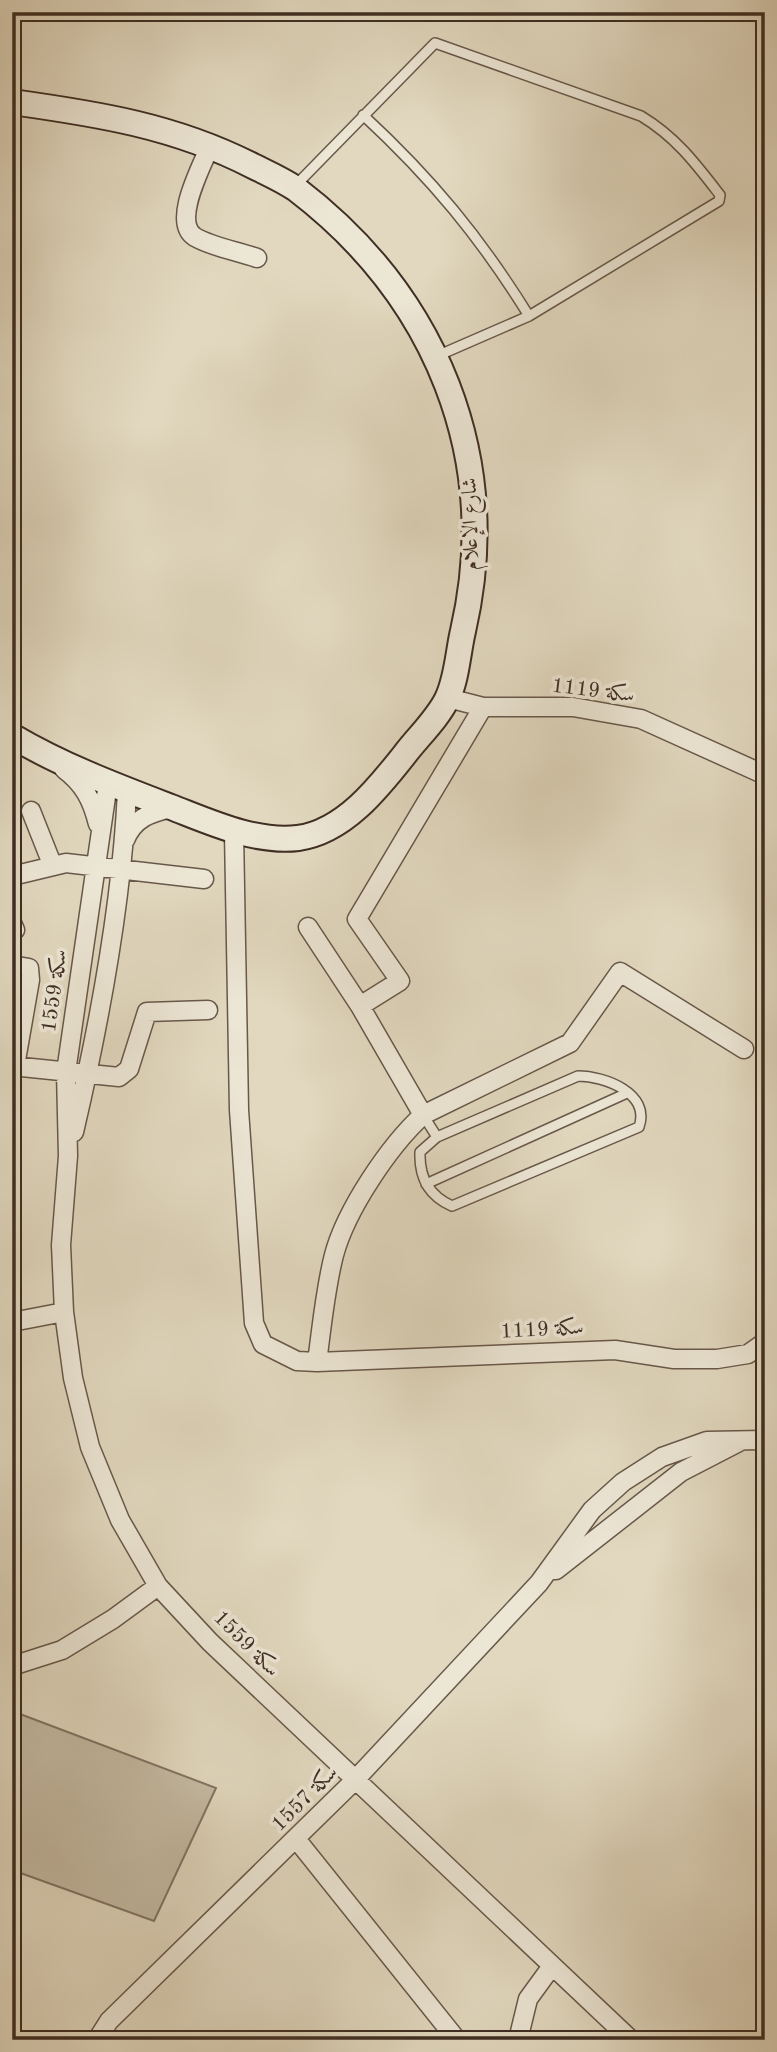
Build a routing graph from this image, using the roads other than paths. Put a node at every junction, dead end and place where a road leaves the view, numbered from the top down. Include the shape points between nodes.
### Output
1 (12, 102) edge
2 (363, 115) junction
3 (210, 146) junction
4 (294, 187) junction
5 (257, 258) dead end
6 (529, 316) junction
7 (437, 356) junction
8 (447, 698) junction
9 (483, 707) junction
10 (12, 736) edge
11 (50, 758) junction
12 (765, 775) edge
13 (117, 787) junction
14 (171, 808) junction
15 (31, 811) dead end
16 (234, 832) junction
17 (100, 834) junction
18 (124, 843) junction
19 (52, 864) junction
20 (97, 864) junction
21 (121, 867) junction
22 (12, 876) edge
23 (204, 879) dead end
24 (308, 927) dead end
25 (12, 965) edge
26 (360, 1006) junction
27 (208, 1010) dead end
28 (744, 1049) dead end
29 (13, 1066) edge
30 (66, 1072) junction
31 (88, 1075) junction
32 (627, 1093) junction
33 (423, 1115) junction
34 (437, 1137) junction
35 (68, 1156) junction
36 (426, 1184) junction
37 (64, 1312) junction
38 (12, 1322) edge
39 (765, 1342) edge
40 (317, 1362) junction
41 (743, 1440) junction
42 (765, 1440) edge
43 (632, 1476) junction
44 (651, 1497) junction
45 (601, 1503) junction
46 (620, 1520) junction
47 (539, 1583) junction
48 (158, 1586) junction
49 (12, 1666) edge
50 (354, 1782) junction
51 (297, 1840) junction
52 (552, 1966) junction
53 (97, 2040) edge
54 (457, 2040) edge
55 (518, 2040) edge
56 (631, 2040) edge

1 - 3 main road, شارع الإعلام via 125,119
2 - 4 lane
2 - 6 lane via 455,208
2 - 6 lane via 435,43 641,116 685,149 721,200
3 - 4 main road, شارع الإعلام
3 - 5 street via 184,215 187,228 196,237
4 - 7 main road, شارع الإعلام via 379,268
6 - 7 lane
7 - 8 main road, شارع الإعلام via 464,435 474,508 470,601
8 - 9 street, سكة 1119
8 - 16 main road, شارع الإعلام via 376,791 331,827 298,838
9 - 12 street, سكة 1119 via 573,707 641,719
9 - 26 street via 357,919 400,981
10 - 11 main road, شارع الإعلام
11 - 13 main road, شارع الإعلام
11 - 17 street, سكة 1559 via 84,786
13 - 14 main road, شارع الإعلام
13 - 17 street, سكة 1559
13 - 18 street, سكة 1559
14 - 16 main road, شارع الإعلام
14 - 18 street via 140,818
15 - 19 street
16 - 40 street, سكة 1119 via 239,1110 254,1323 263,1343 297,1361
17 - 20 street, سكة 1559
18 - 21 street, سكة 1559
19 - 20 street
19 - 22 street
20 - 21 street
20 - 30 street, سكة 1559
21 - 23 street
21 - 31 street, سكة 1559
24 - 26 street
25 - 29 street via 29,968 30,980
26 - 33 street
27 - 31 street via 147,1012 129,1069 119,1077
28 - 33 street via 620,972 569,1043
29 - 30 street
30 - 31 street
30 - 35 street, سكة 1559
31 - 35 street, سكة 1559
32 - 34 lane via 610,1080 578,1076
32 - 36 lane
32 - 36 lane via 639,1104 643,1116 639,1127 452,1206 437,1199
33 - 34 lane
33 - 40 street via 397,1139 376,1171 335,1252
34 - 36 lane via 420,1152
35 - 37 street, سكة 1559 via 61,1245
37 - 38 street
37 - 48 street, سكة 1559 via 72,1378 90,1447 120,1520
39 - 40 street, سكة 1119 via 748,1353 717,1359 674,1359 615,1350
41 - 42 street, سكة 1557
41 - 43 street, سكة 1557 via 707,1441 662,1457
41 - 44 street, سكة 1557 via 681,1472
43 - 44 street
43 - 45 street, سكة 1557
44 - 46 street, سكة 1557
45 - 46 street
45 - 47 street, سكة 1557
46 - 47 street, سكة 1557
47 - 50 street, سكة 1557
48 - 49 street via 62,1650
48 - 50 street, سكة 1559
50 - 51 street, سكة 1557
50 - 52 street, سكة 1559
51 - 53 street, سكة 1557 via 109,2021
51 - 54 street
52 - 55 street via 528,1999
52 - 56 street, سكة 1559

